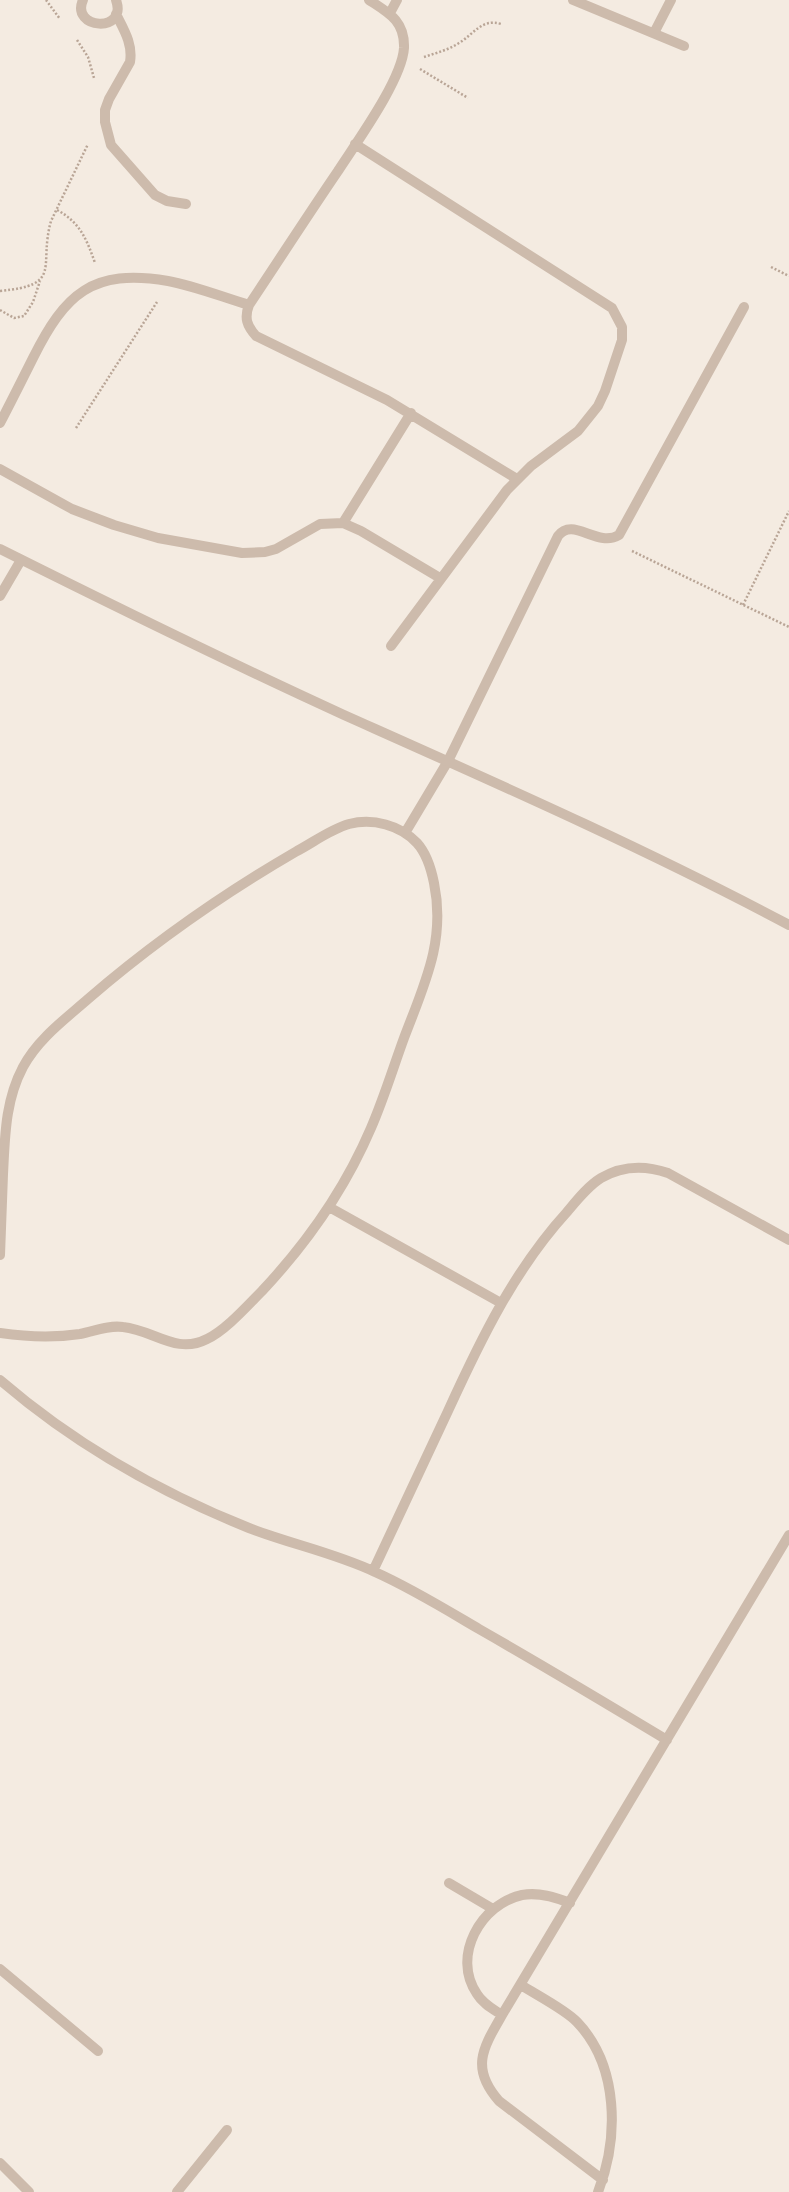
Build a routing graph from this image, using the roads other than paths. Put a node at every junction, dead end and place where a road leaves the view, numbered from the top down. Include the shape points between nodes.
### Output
1 (116, 0) edge
2 (369, 0) edge
3 (397, 0) edge
4 (573, 0) edge
5 (671, 0) edge
6 (81, 1) edge
7 (390, 12) junction
8 (116, 14) junction
9 (654, 33) junction
10 (684, 46) dead end
11 (356, 144) junction
12 (186, 204) dead end
13 (249, 305) junction
14 (744, 307) dead end
15 (411, 413) junction
16 (0, 423) edge
17 (0, 469) edge
18 (517, 479) junction
19 (343, 523) junction
20 (0, 549) edge
21 (21, 560) junction
22 (440, 578) junction
23 (0, 596) edge
24 (391, 646) dead end
25 (448, 761) junction
26 (405, 833) junction
27 (789, 925) edge
28 (329, 1207) junction
29 (789, 1240) edge
30 (0, 1255) edge
31 (501, 1303) junction
32 (0, 1333) edge
33 (0, 1380) edge
34 (789, 1535) edge
35 (373, 1571) junction
36 (667, 1740) junction
37 (449, 1883) dead end
38 (570, 1903) junction
39 (493, 1909) junction
40 (0, 1969) edge
41 (521, 1984) junction
42 (502, 2015) junction
43 (98, 2051) dead end
44 (227, 2130) dead end
45 (0, 2163) edge
46 (603, 2180) junction
47 (29, 2192) edge
48 (177, 2192) edge
49 (598, 2192) edge

1 - 8 street
2 - 7 street
3 - 7 street
4 - 9 street
5 - 9 street
6 - 8 street via 82,12 87,20 95,24 103,25 111,21
7 - 11 street via 403,38 402,58 382,101
8 - 12 street via 130,44 131,55 130,62 107,104 105,122 111,145 155,195 167,201
9 - 10 street
11 - 13 street
11 - 18 street via 612,308 618,317 622,327 622,340 598,406 578,431
13 - 15 street via 246,321 256,336
13 - 16 street via 170,282 136,278 102,282 74,296 61,309 46,330
14 - 25 street via 624,530 614,538 601,538 571,528 562,532
15 - 18 street
15 - 19 street
17 - 19 street via 72,509 114,526 158,538 242,553 265,552 287,544 320,524
18 - 22 street
19 - 22 street
20 - 21 street
21 - 23 street
21 - 25 street via 237,665
22 - 24 street
25 - 26 street
25 - 27 street via 694,876
26 - 28 street via 417,843 432,868 437,894 436,944 425,990 372,1124 351,1170
26 - 30 street via 393,827 366,822 350,824 270,867 160,940 44,1037 21,1070 6,1117
28 - 31 street
28 - 32 street via 290,1260 261,1292 214,1336 202,1342 176,1345 140,1330 112,1326 82,1333 51,1336
29 - 31 street via 668,1173 656,1169 631,1168 605,1176 587,1189 555,1225
31 - 35 street via 480,1341
33 - 35 street via 70,1433 156,1486 250,1528
34 - 36 street
35 - 36 street via 421,1594
36 - 38 street
37 - 39 street
38 - 39 street via 539,1894 523,1895
38 - 41 street
39 - 42 street via 480,1924 470,1944 467,1960 469,1978 476,1993 488,2006
40 - 43 street
41 - 42 street
41 - 46 street via 576,2021 593,2043 605,2067 611,2094 611,2122
42 - 46 street via 481,2059 482,2075 488,2089 499,2101
44 - 48 street
45 - 47 street
46 - 49 street

